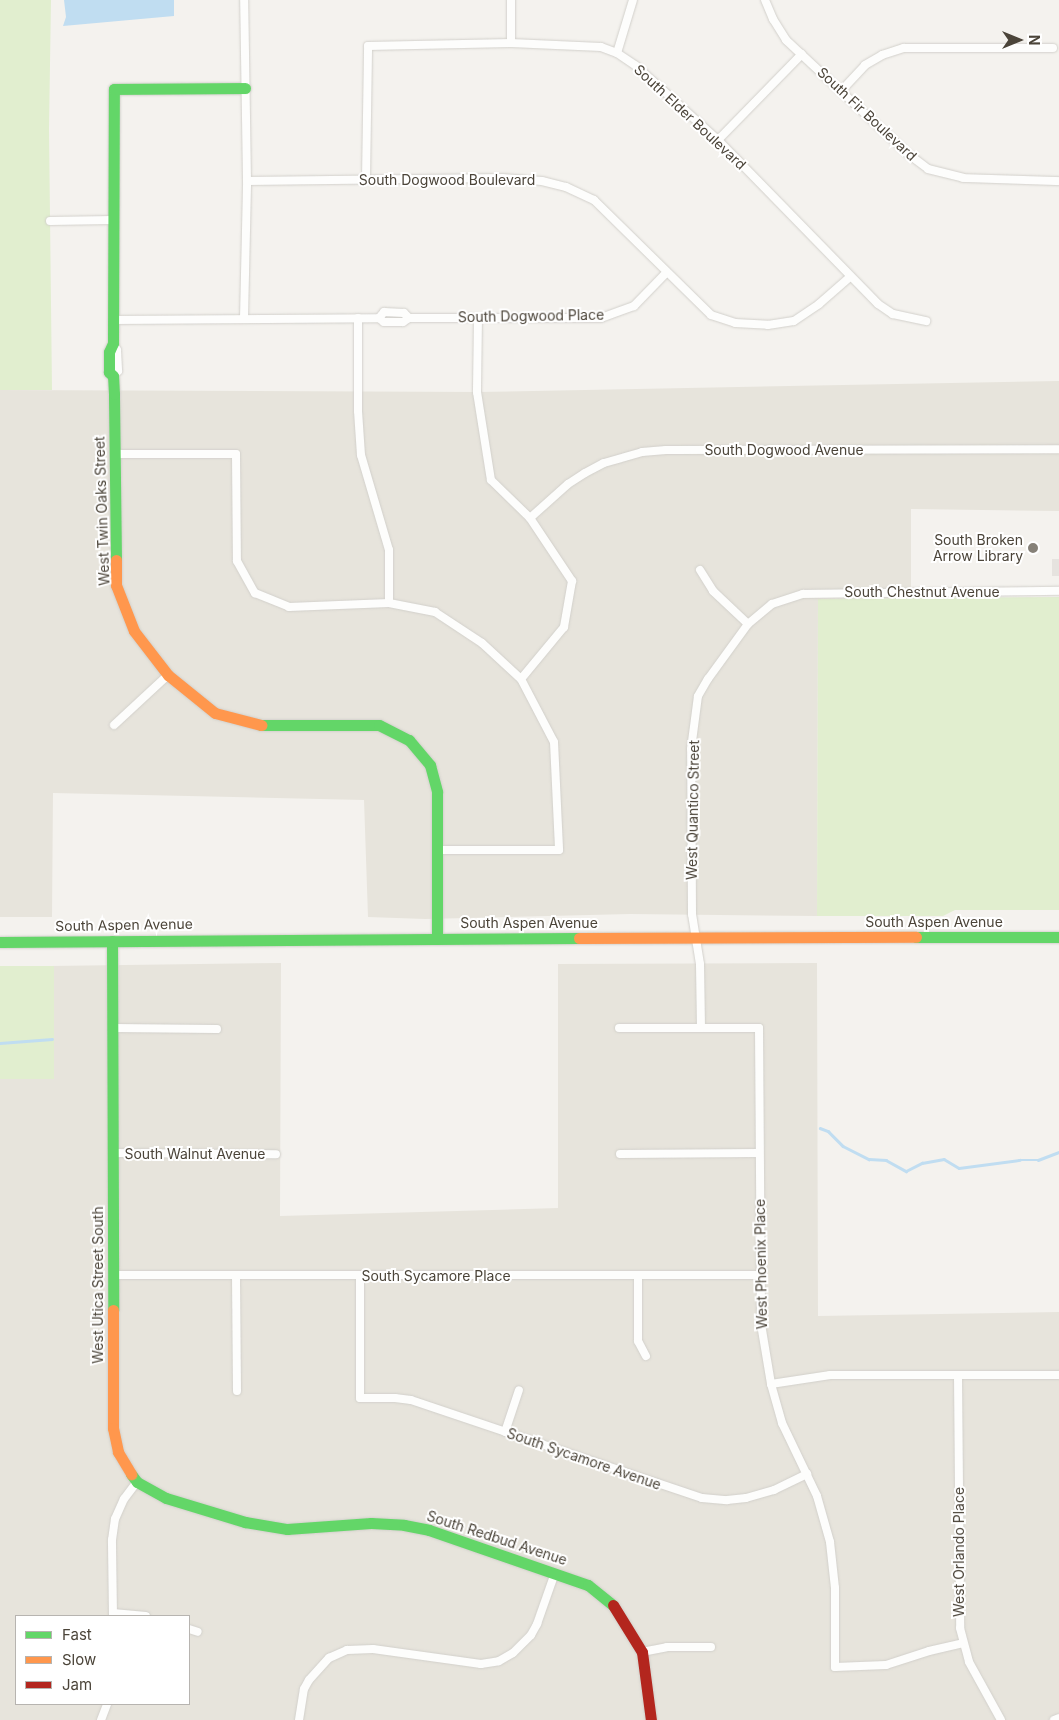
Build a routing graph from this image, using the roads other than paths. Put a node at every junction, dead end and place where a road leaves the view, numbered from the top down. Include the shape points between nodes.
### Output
1 (244, 0) edge
2 (511, 0) edge
3 (633, 0) edge
4 (765, 0) edge
5 (511, 43) junction
6 (1053, 48) dead end
7 (617, 52) junction
8 (802, 54) junction
9 (246, 88) junction
10 (841, 91) junction
11 (718, 140) junction
12 (366, 179) junction
13 (246, 181) junction
14 (1059, 181) edge
15 (112, 220) junction
16 (50, 221) dead end
17 (667, 272) junction
18 (850, 277) junction
19 (244, 318) junction
20 (358, 318) junction
21 (478, 318) junction
22 (113, 320) junction
23 (926, 321) dead end
24 (1059, 449) edge
25 (115, 454) junction
26 (530, 518) junction
27 (700, 570) dead end
28 (1059, 591) edge
29 (786, 598) joint
30 (389, 603) junction
31 (748, 624) junction
32 (168, 675) junction
33 (521, 679) junction
34 (114, 725) dead end
35 (437, 850) junction
36 (1059, 937) edge
37 (436, 938) junction
38 (696, 938) junction
39 (112, 941) junction
40 (0, 942) edge
41 (113, 1028) junction
42 (619, 1028) dead end
43 (701, 1028) junction
44 (217, 1029) dead end
45 (113, 1153) junction
46 (759, 1153) junction
47 (276, 1154) dead end
48 (620, 1154) dead end
49 (113, 1275) junction
50 (759, 1275) junction
51 (236, 1276) junction
52 (360, 1276) junction
53 (638, 1276) junction
54 (646, 1356) dead end
55 (958, 1375) junction
56 (1059, 1375) edge
57 (771, 1384) junction
58 (520, 1390) dead end
59 (237, 1391) dead end
60 (505, 1432) junction
61 (807, 1474) junction
62 (137, 1482) junction
63 (555, 1573) junction
64 (113, 1615) edge
65 (190, 1629) edge
66 (198, 1632) dead end
67 (963, 1643) junction
68 (711, 1647) dead end
69 (642, 1652) junction
70 (107, 1705) edge
71 (1059, 1718) edge
72 (101, 1720) edge
73 (299, 1720) edge
74 (651, 1720) edge
75 (1001, 1720) edge
76 (1054, 1720) edge

1 - 9 street
2 - 5 street
3 - 7 street
4 - 8 street, South Fir Boulevard via 786,40
5 - 7 street, South Elder Boulevard via 575,44
5 - 12 street, South Elder Boulevard via 368,46
6 - 10 street via 904,48 865,64
7 - 11 street, South Elder Boulevard via 652,79
8 - 10 street, South Fir Boulevard
8 - 11 street
9 - 13 street
9 - 15 street, West Twin Oaks Street via 114,89
10 - 14 street, South Fir Boulevard via 928,169 963,178
11 - 18 street, South Elder Boulevard
12 - 13 street, South Dogwood Boulevard
12 - 17 street, South Dogwood Boulevard via 502,178 542,181 566,187 594,200
13 - 19 street
15 - 16 street
15 - 22 street, West Twin Oaks Street
17 - 18 street, South Dogwood Boulevard via 711,315 735,323 768,325 794,321 820,304
17 - 21 street, South Dogwood Place via 634,306 601,318
18 - 23 street, South Elder Boulevard via 893,314
19 - 20 street, South Dogwood Place
19 - 22 street, South Dogwood Place
20 - 21 street, South Dogwood Place via 379,318 384,322 403,322 409,318
20 - 30 street via 361,455 389,550
21 - 26 street via 477,392 491,480
22 - 25 street, West Twin Oaks Street via 109,372 113,376
24 - 26 street, South Dogwood Avenue via 642,452 584,473
25 - 30 street via 236,454 237,561 255,593 289,607
25 - 32 street, West Twin Oaks Street via 116,585 134,631
26 - 33 street via 572,581 564,626
27 - 31 street via 712,591
28 - 29 street, South Chestnut Avenue via 821,592
29 - 31 street, West Quantico Street via 772,604
30 - 33 street via 436,612 482,643
31 - 38 street, West Quantico Street via 708,678 698,698 691,749 692,909
32 - 34 street
32 - 35 street, West Twin Oaks Street via 215,712 260,725 379,725 409,740 430,765 437,792
33 - 35 street via 554,742 559,850
35 - 37 street, West Twin Oaks Street
36 - 38 street, South Aspen Avenue
37 - 38 street, South Aspen Avenue
37 - 39 street, South Aspen Avenue
38 - 43 street, West Quantico Street via 700,964
39 - 40 street, South Aspen Avenue
39 - 41 street, West Utica Street South
41 - 44 street
41 - 45 street, West Utica Street South
42 - 43 street
43 - 46 street, West Phoenix Place via 759,1028
45 - 47 street, South Walnut Avenue
45 - 49 street, West Utica Street South
46 - 48 street
46 - 50 street, West Phoenix Place
49 - 51 street, South Sycamore Place
49 - 62 street, West Utica Street South via 113,1428 118,1452
50 - 53 street, South Sycamore Place
50 - 57 street, West Phoenix Place via 761,1324
51 - 52 street, South Sycamore Place
51 - 59 street
52 - 53 street, South Sycamore Place
52 - 60 street, South Sycamore Avenue via 360,1398 411,1400
53 - 54 street via 638,1341
55 - 56 street
55 - 57 street via 830,1375
55 - 67 street, West Orlando Place via 958,1615
57 - 61 street, West Phoenix Place via 782,1423
58 - 60 street
60 - 61 street, South Sycamore Avenue via 690,1495 711,1499 735,1500 761,1495
61 - 67 street, West Phoenix Place via 824,1520 833,1564 835,1667 886,1665
62 - 63 street, South Redbud Avenue via 166,1498 245,1522 287,1528 372,1523 404,1525 429,1530
62 - 64 street via 115,1519 112,1540
63 - 69 street, South Redbud Avenue via 588,1585 607,1598 623,1615
63 - 73 street via 532,1635 514,1654 481,1664 373,1649 347,1650 329,1658 308,1680
65 - 66 street
67 - 75 street, West Orlando Place via 969,1662
68 - 69 street via 667,1647
69 - 74 street, South Redbud Avenue
70 - 72 street
71 - 76 street

